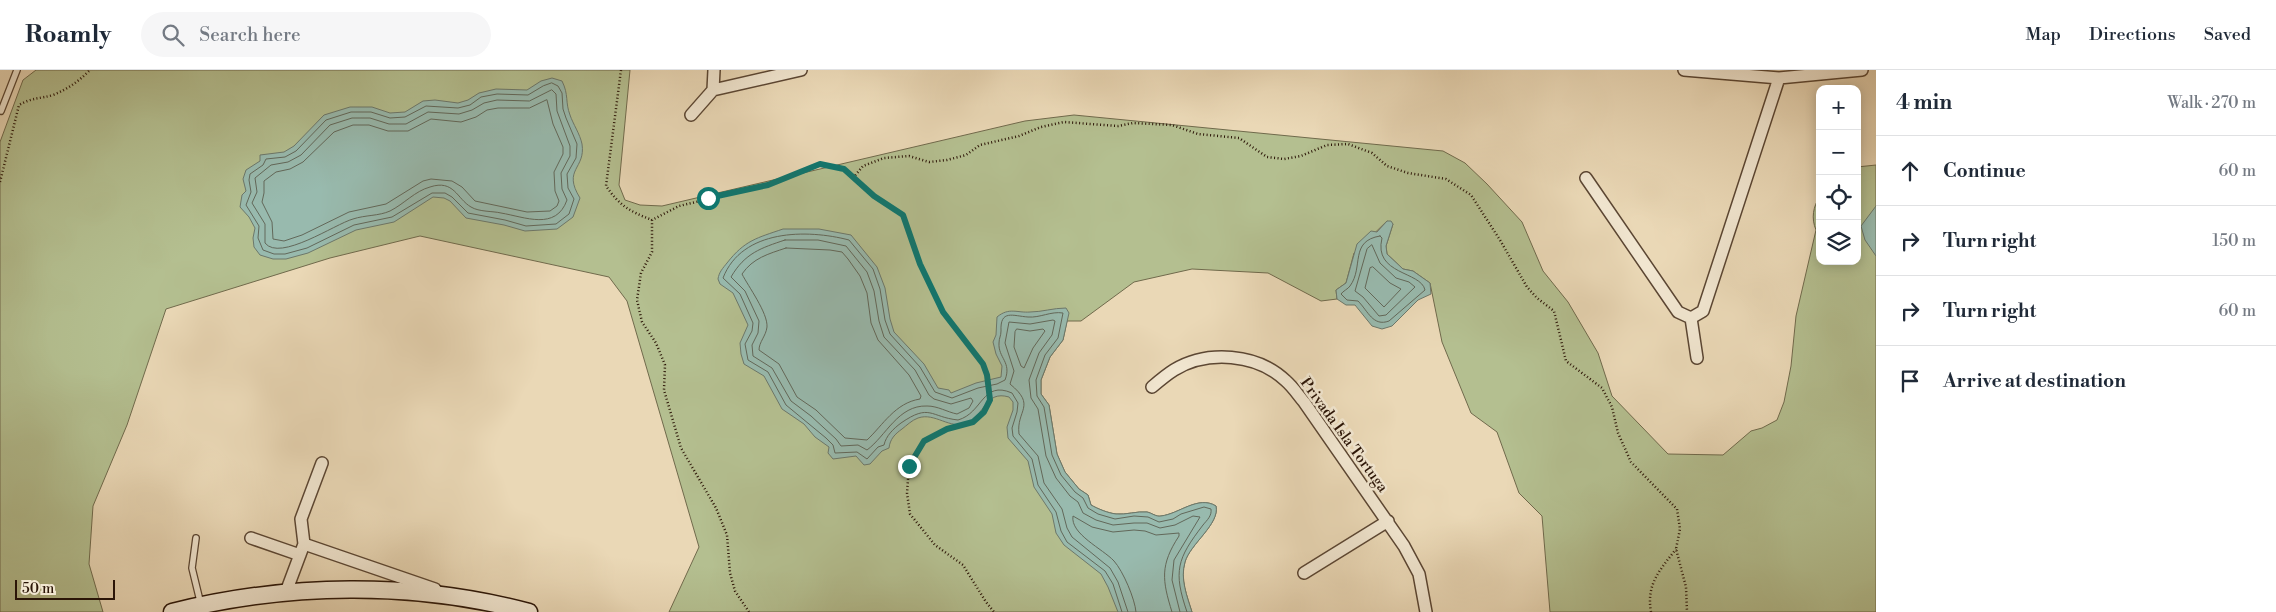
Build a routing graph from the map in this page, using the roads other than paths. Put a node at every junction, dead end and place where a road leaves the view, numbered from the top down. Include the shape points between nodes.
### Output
1 (17, 70) edge
2 (714, 70) edge
3 (801, 70) edge
4 (1684, 70) edge
5 (1862, 70) edge
6 (1779, 78) junction
7 (713, 90) junction
8 (1, 111) dead end
9 (691, 115) dead end
10 (1586, 178) dead end
11 (1691, 318) junction
12 (1697, 358) dead end
13 (1152, 387) dead end
14 (322, 463) dead end
15 (1388, 522) junction
16 (196, 538) dead end
17 (251, 538) dead end
18 (302, 550) junction
19 (1304, 573) dead end
20 (286, 592) junction
21 (453, 596) junction
22 (201, 605) junction
23 (172, 612) edge
24 (529, 612) edge
25 (1426, 612) edge

1 - 8 lane
2 - 7 street
3 - 7 street
4 - 6 street
5 - 6 street
6 - 11 street via 1702,311
7 - 9 street
10 - 11 street via 1678,312
11 - 12 street
13 - 15 street, Privada Isla Tortuga via 1174,370 1207,358 1241,359 1271,370 1286,380 1304,402
14 - 18 street via 301,520
15 - 19 street
15 - 25 street, Privada Isla Tortuga via 1418,574
16 - 22 lane via 192,568
17 - 18 street
18 - 20 street
18 - 21 street
20 - 21 street via 385,590
20 - 22 street
21 - 24 street
22 - 23 street

